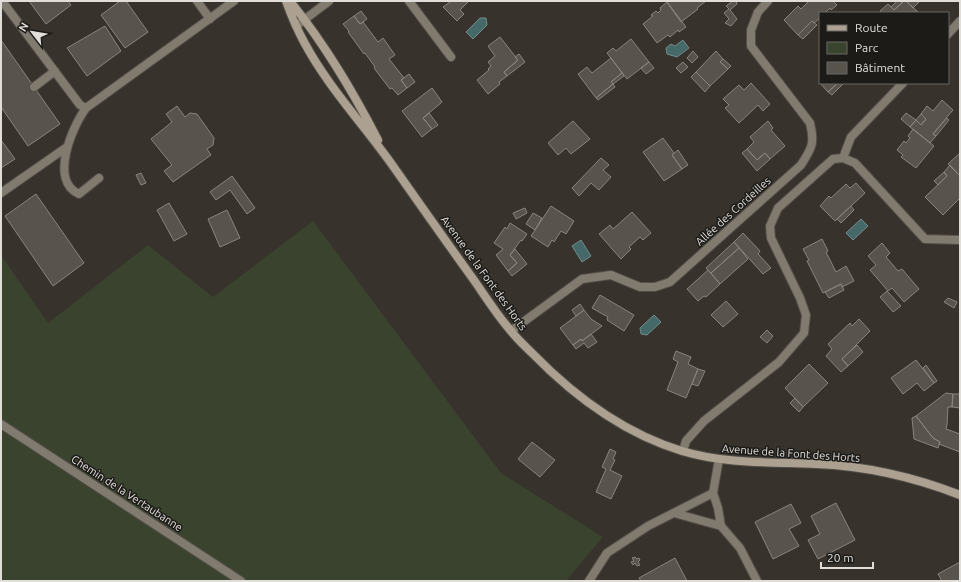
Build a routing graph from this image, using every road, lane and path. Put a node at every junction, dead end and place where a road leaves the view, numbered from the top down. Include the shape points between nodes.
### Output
1 (2, 1) edge
2 (197, 1) edge
3 (234, 1) edge
4 (286, 1) edge
5 (290, 1) edge
6 (329, 1) edge
7 (409, 1) edge
8 (768, 1) edge
9 (210, 19) junction
10 (305, 20) junction
11 (960, 21) edge
12 (296, 26) junction
13 (949, 33) edge
14 (451, 57) dead end
15 (55, 71) junction
16 (902, 84) edge
17 (34, 87) dead end
18 (86, 108) junction
19 (67, 147) junction
20 (842, 158) junction
21 (388, 159) junction
22 (99, 178) dead end
23 (1, 193) edge
24 (960, 240) edge
25 (511, 331) junction
26 (1, 424) edge
27 (683, 451) junction
28 (719, 459) junction
29 (713, 493) junction
30 (960, 495) edge
31 (674, 513) junction
32 (721, 526) junction
33 (240, 581) edge
34 (589, 581) edge
35 (757, 581) edge

1 - 15 street
2 - 9 street
3 - 9 street
4 - 12 main road, Avenue de la Font des Horts
5 - 10 main road, Avenue de la Font des Horts
6 - 10 street
7 - 14 street
8 - 25 street, Allée des Cordeilles via 758,12 751,30 751,46 810,123 814,137 810,151 801,165 670,282 655,287 640,287 611,275 582,278
9 - 18 street
10 - 12 street
10 - 21 main road, Avenue de la Font des Horts via 356,96
11 - 13 street
12 - 21 main road, Avenue de la Font des Horts via 327,78
15 - 17 street
15 - 18 street via 80,105
16 - 20 street via 851,137
18 - 19 street via 80,115
19 - 22 street via 64,175 74,192 79,194
19 - 23 street
20 - 24 street via 855,163 925,239
20 - 27 street via 833,159 778,208 770,226 771,238 806,315 804,333 779,362 704,421 686,441
21 - 25 main road, Avenue de la Font des Horts
25 - 27 main road, Avenue de la Font des Horts via 570,390 594,408 646,438
26 - 33 street, Chemin de la Vertaubanne
27 - 28 main road, Avenue de la Font des Horts
28 - 29 street
28 - 30 main road, Avenue de la Font des Horts via 858,467 898,475
29 - 31 street
29 - 32 street
31 - 32 street
31 - 34 street via 648,526 607,554
32 - 35 street via 740,548

